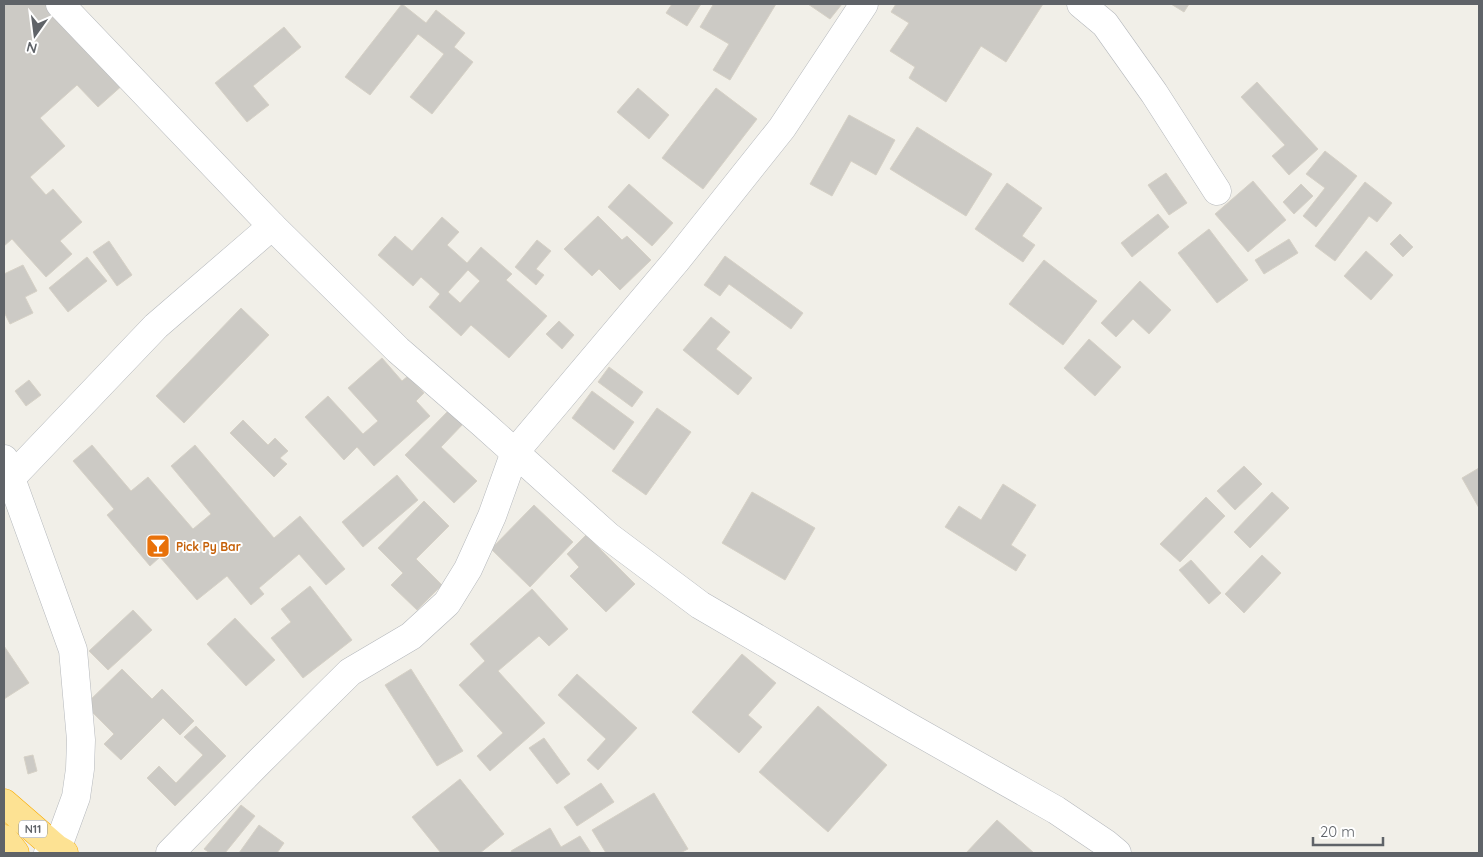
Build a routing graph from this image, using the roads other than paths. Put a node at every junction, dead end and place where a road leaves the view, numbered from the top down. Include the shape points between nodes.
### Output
1 (60, 4) edge
2 (864, 4) edge
3 (1081, 4) edge
4 (1217, 191) dead end
5 (272, 226) junction
6 (515, 452) junction
7 (8, 468) edge
8 (4, 803) edge
9 (4, 839) edge
10 (56, 852) edge
11 (15, 853) edge
12 (170, 853) edge
13 (1117, 853) edge

1 - 5 street
2 - 6 street via 782,128 676,262
3 - 4 street via 1105,24
5 - 6 street via 398,350
5 - 7 street via 156,326
6 - 12 street via 492,516 468,569 447,604 411,636 350,672
6 - 13 street via 608,536 700,605 1056,810
7 - 10 street via 73,650 81,740 80,769 76,797
8 - 10 highway, N11
9 - 11 highway, N11

